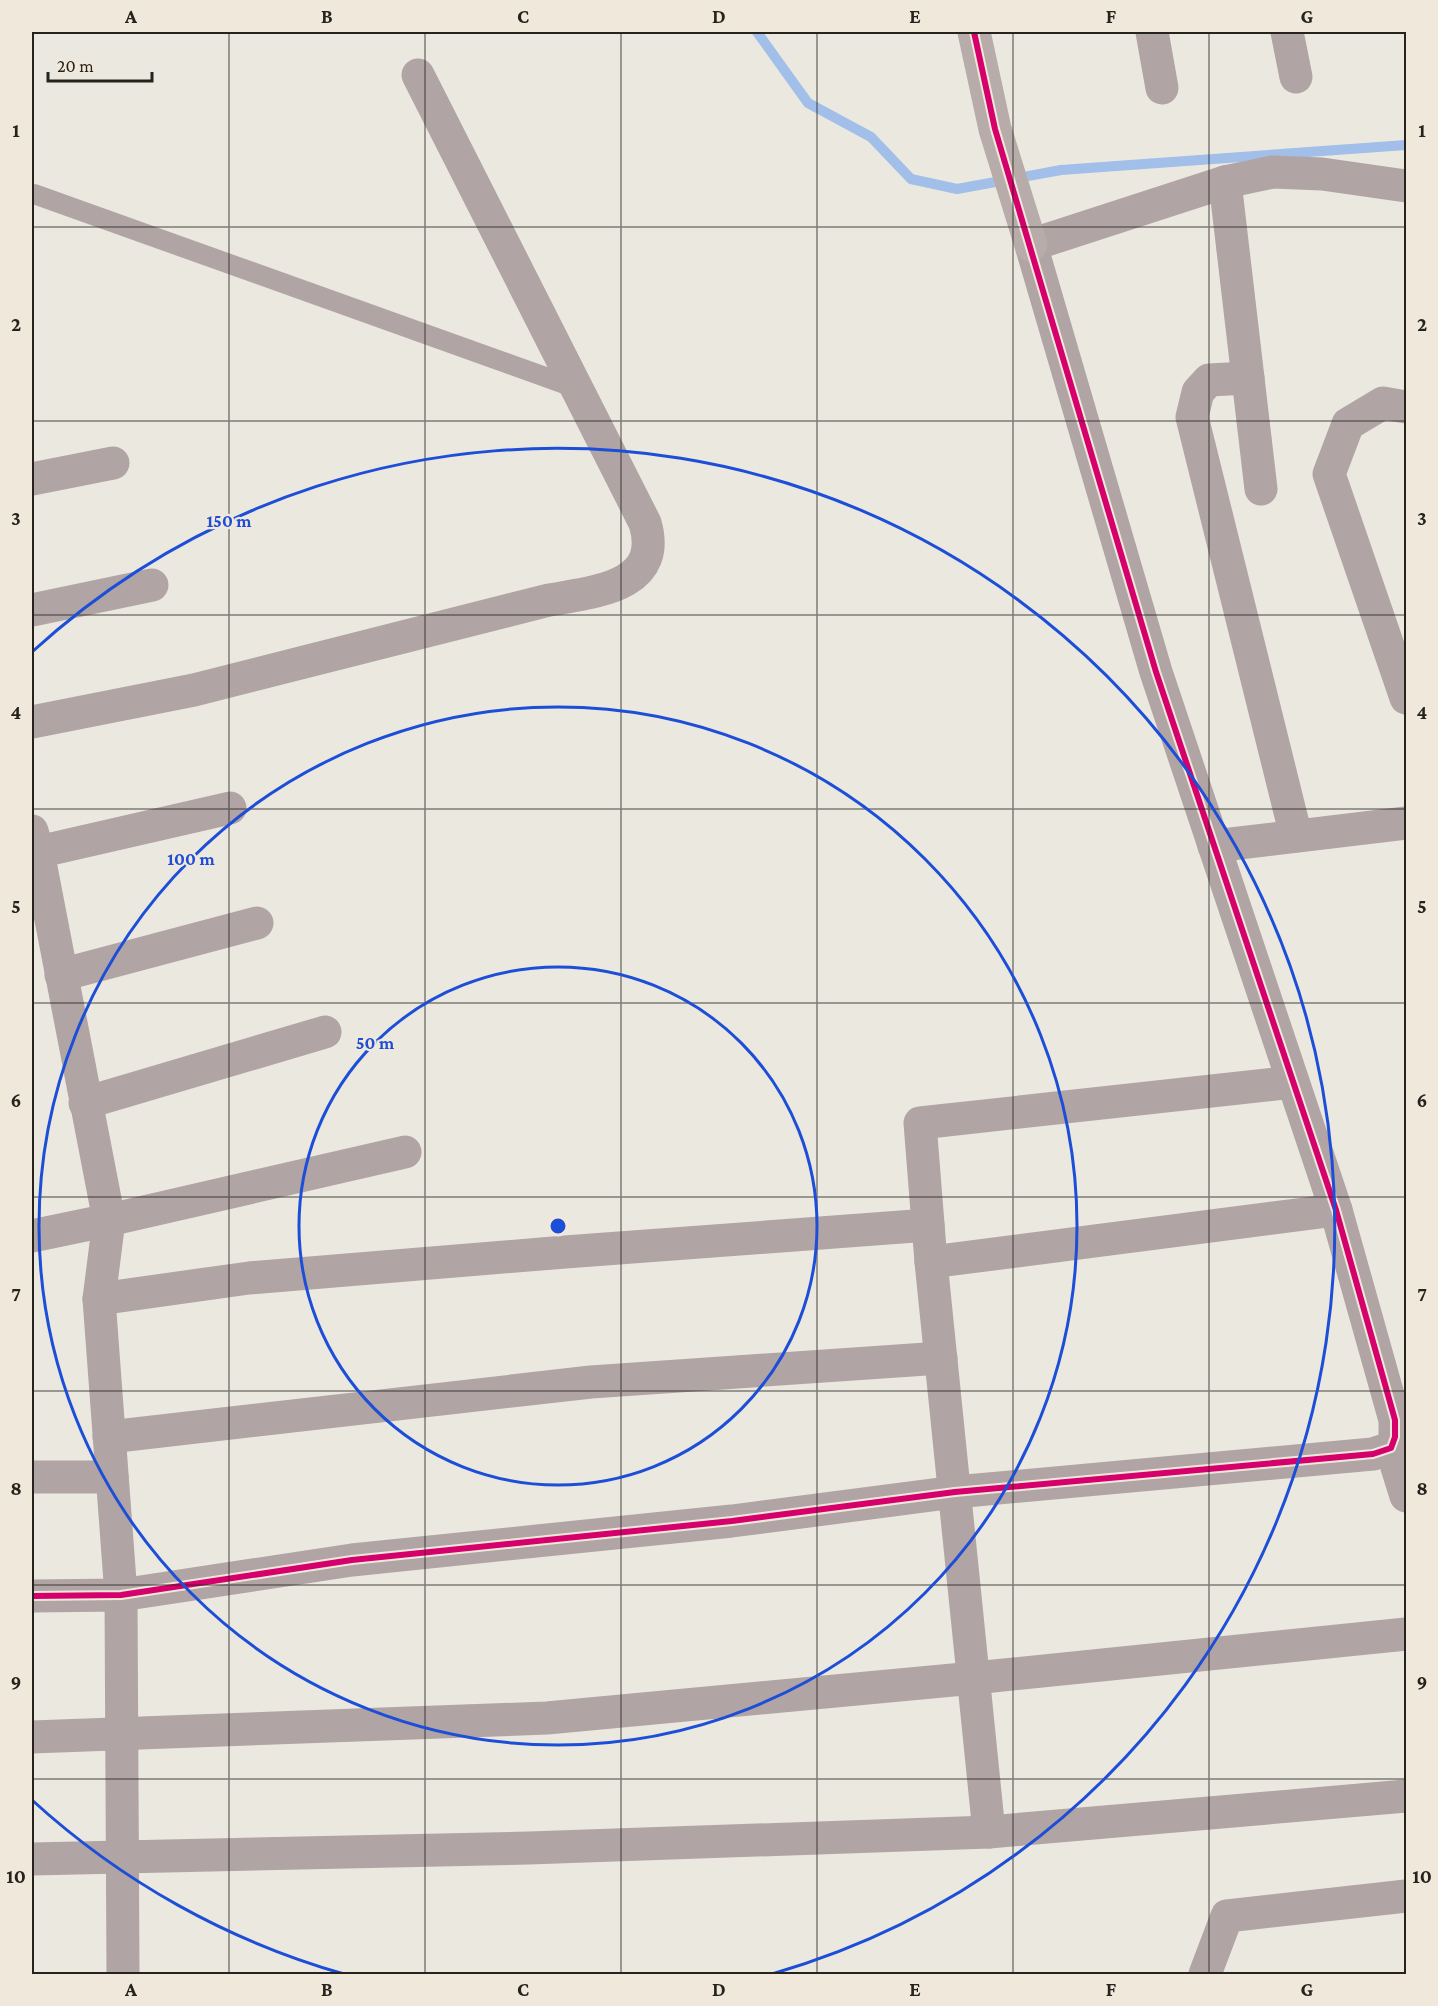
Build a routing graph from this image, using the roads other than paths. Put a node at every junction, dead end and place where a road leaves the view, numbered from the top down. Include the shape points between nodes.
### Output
1 (974, 32) edge
2 (1152, 32) edge
3 (1287, 32) edge
4 (418, 75) dead end
5 (1296, 76) dead end
6 (1162, 88) dead end
7 (1225, 183) junction
8 (1407, 186) edge
9 (34, 194) dead end
10 (1030, 245) junction
11 (1248, 378) junction
12 (576, 388) junction
13 (1407, 406) edge
14 (112, 463) dead end
15 (32, 479) edge
16 (1261, 489) dead end
17 (152, 585) dead end
18 (32, 610) edge
19 (1407, 698) edge
20 (32, 722) edge
21 (231, 808) dead end
22 (1407, 823) edge
23 (1296, 836) junction
24 (34, 842) edge
25 (1214, 846) junction
26 (257, 923) dead end
27 (62, 975) junction
28 (325, 1032) dead end
29 (1293, 1082) junction
30 (85, 1103) junction
31 (405, 1152) dead end
32 (1336, 1210) junction
33 (109, 1220) junction
34 (928, 1225) junction
35 (32, 1236) edge
36 (931, 1262) junction
37 (99, 1299) junction
38 (941, 1358) junction
39 (109, 1437) junction
40 (1391, 1448) junction
41 (32, 1477) edge
42 (112, 1477) junction
43 (955, 1492) junction
44 (1407, 1496) edge
45 (121, 1595) junction
46 (32, 1596) edge
47 (1407, 1634) edge
48 (974, 1678) junction
49 (122, 1735) junction
50 (32, 1737) edge
51 (1407, 1796) edge
52 (989, 1832) junction
53 (122, 1858) junction
54 (32, 1859) edge
55 (1407, 1896) edge
56 (123, 1974) edge
57 (1205, 1974) edge

1 - 10 street via 995,129
2 - 6 street
3 - 5 street
4 - 12 street
7 - 8 street via 1283,172
7 - 10 street
7 - 11 street
9 - 12 lane
10 - 25 street via 1155,672
11 - 16 street
11 - 23 street via 1209,380 1198,392 1192,417
12 - 20 street via 649,538 642,566 627,580 601,591 549,600 194,690
13 - 19 street via 1383,403 1348,424 1329,474
14 - 15 street
17 - 18 street
21 - 24 street
22 - 23 street
23 - 25 street
24 - 27 street
25 - 29 street
26 - 27 street
27 - 30 street
28 - 30 street
29 - 32 street
29 - 34 street via 920,1123
30 - 33 street
31 - 33 street
32 - 36 street
32 - 40 street via 1395,1420
33 - 35 street
33 - 37 street
34 - 36 street
34 - 37 street via 261,1277
36 - 38 street
37 - 39 street
38 - 39 street via 591,1382
38 - 43 street
39 - 42 street
40 - 43 street via 1373,1454
40 - 44 street
41 - 42 street
42 - 45 street
43 - 45 street via 732,1521 352,1560
43 - 48 street
45 - 46 street
45 - 49 street
47 - 48 street
48 - 49 street via 547,1718
48 - 52 street
49 - 50 street
49 - 53 street
51 - 52 street
52 - 53 street
53 - 54 street
53 - 56 street
55 - 57 street via 1227,1916

